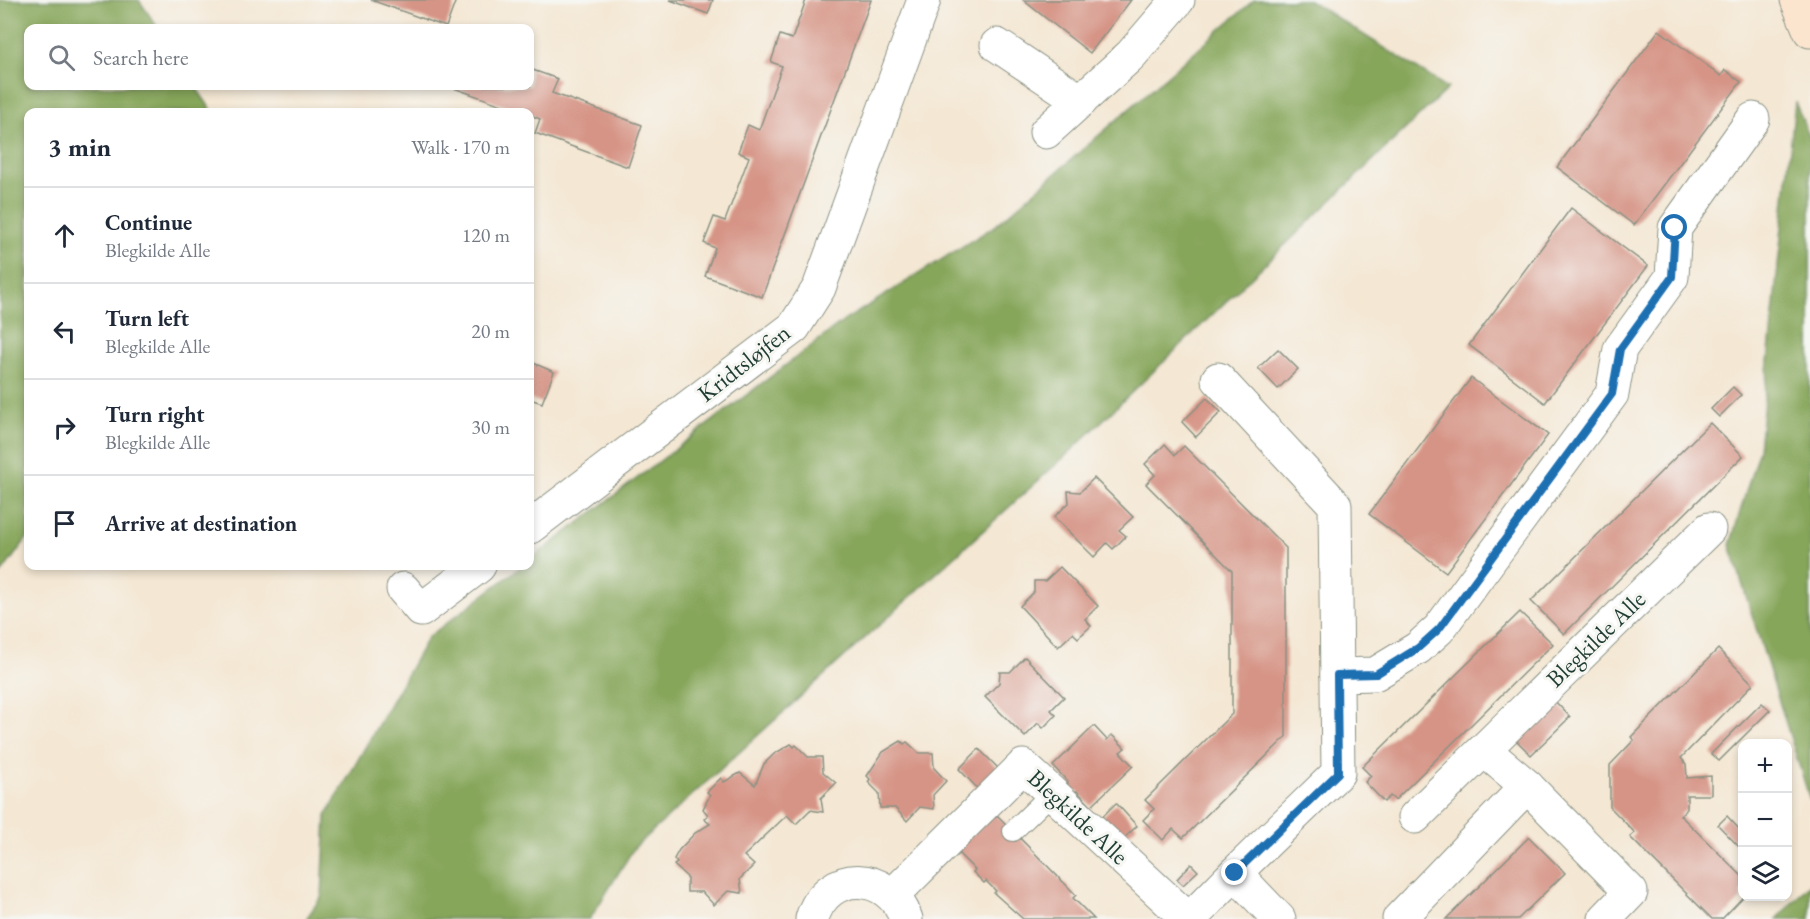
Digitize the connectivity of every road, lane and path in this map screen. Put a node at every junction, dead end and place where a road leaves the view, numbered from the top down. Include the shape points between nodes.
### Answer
1 (924, 0) edge
2 (1178, 0) edge
3 (1797, 0) edge
4 (1810, 31) edge
5 (998, 45) dead end
6 (1081, 100) junction
7 (1753, 119) dead end
8 (1046, 132) dead end
9 (1218, 379) dead end
10 (534, 524) edge
11 (1709, 528) dead end
12 (474, 570) edge
13 (404, 589) dead end
14 (1337, 675) junction
15 (1484, 750) junction
16 (1527, 786) junction
17 (1052, 793) junction
18 (1415, 817) dead end
19 (1013, 831) dead end
20 (1235, 873) junction
21 (900, 907) edge
22 (812, 919) edge
23 (1189, 919) edge
24 (1279, 919) edge
25 (1399, 919) edge
26 (1605, 919) edge

1 - 10 street, Kridtsløjfen via 819,288 794,327
2 - 6 street via 1131,55
3 - 4 street
5 - 6 street
6 - 8 street
7 - 14 street via 1675,228 1672,277 1620,349 1612,394 1565,462 1439,629 1418,648 1376,674
9 - 14 street, Blegkilde Alle via 1335,505
11 - 15 street, Blegkilde Alle
12 - 13 street via 421,610
14 - 20 street, Blegkilde Alle via 1338,773
15 - 16 street
15 - 18 street, Blegkilde Alle
16 - 25 street
16 - 26 street via 1631,892
17 - 19 lane
17 - 21 street, Blegkilde Alle via 1023,766
17 - 23 street, Blegkilde Alle
20 - 23 street, Blegkilde Alle
20 - 24 street
21 - 22 street, Blegkilde Alle via 880,885 846,883 819,902

